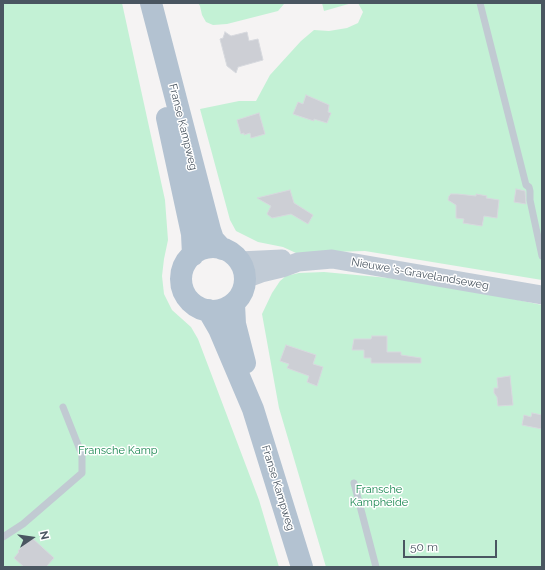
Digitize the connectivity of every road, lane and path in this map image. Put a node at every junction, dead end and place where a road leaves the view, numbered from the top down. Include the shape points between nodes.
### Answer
1 (143, 3) edge
2 (151, 3) edge
3 (480, 3) edge
4 (222, 249) junction
5 (193, 255) junction
6 (542, 256) edge
7 (242, 270) junction
8 (542, 295) edge
9 (234, 304) junction
10 (208, 310) junction
11 (63, 407) dead end
12 (253, 409) junction
13 (354, 483) dead end
14 (3, 537) edge
15 (302, 567) edge
16 (376, 567) edge

1 - 5 main road, Franse Kampweg via 192,234
2 - 4 main road, Franse Kampweg via 210,230 213,239
3 - 6 lane via 526,185 530,191
4 - 5 main road via 204,249
4 - 7 main road via 237,257
5 - 10 main road via 183,269 183,288 194,304
7 - 8 main road, Nieuwe 's-Gravelandseweg via 261,273 298,262 332,258
7 - 9 main road via 244,288
9 - 10 main road via 222,310
9 - 12 main road, Franse Kampweg via 235,324
10 - 12 main road, Franse Kampweg via 219,329
11 - 14 lane via 82,454 82,473 23,524
12 - 15 main road, Franse Kampweg
13 - 16 lane

